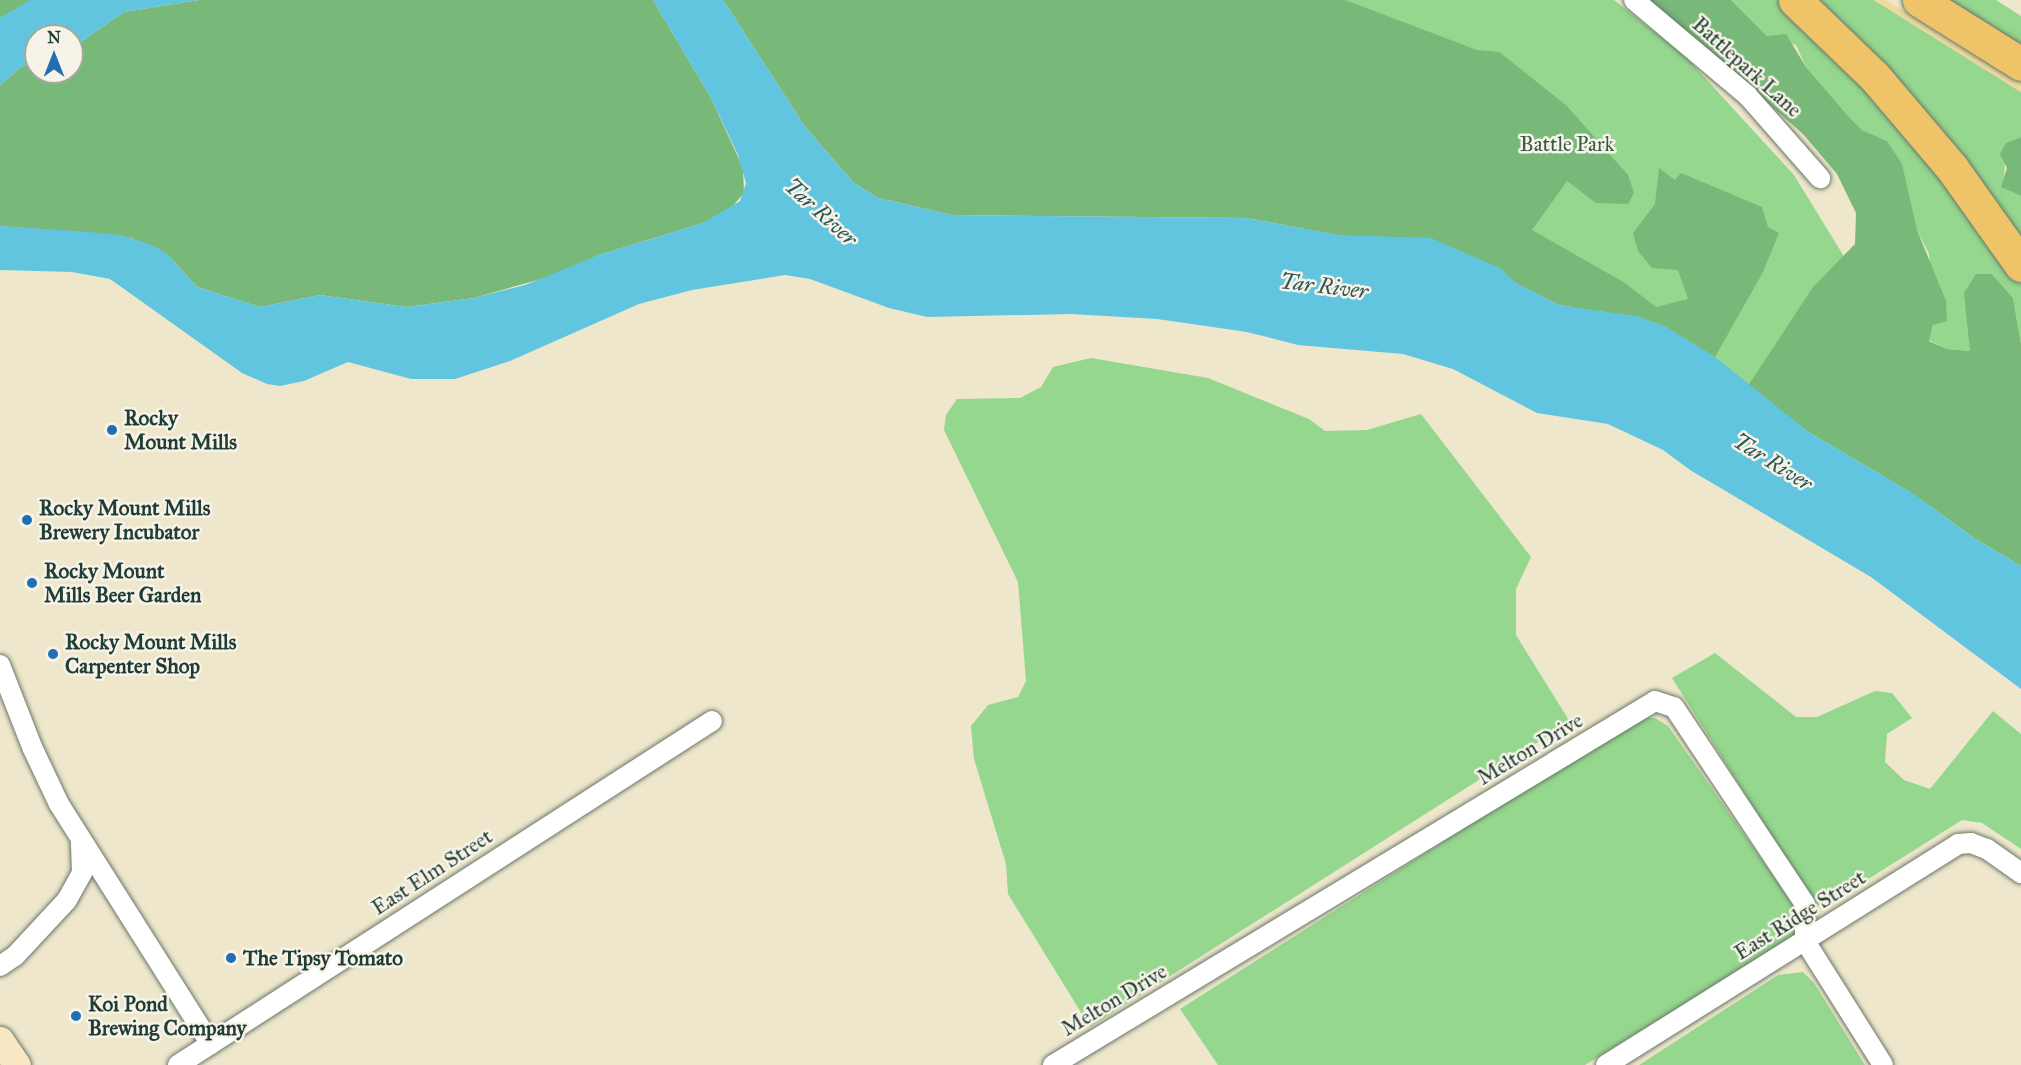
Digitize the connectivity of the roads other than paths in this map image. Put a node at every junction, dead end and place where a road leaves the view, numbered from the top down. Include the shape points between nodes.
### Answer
1 (1634, 0) edge
2 (1795, 0) edge
3 (1918, 0) edge
4 (2021, 64) edge
5 (1820, 178) dead end
6 (2021, 265) edge
7 (0, 665) edge
8 (712, 721) dead end
9 (81, 840) junction
10 (2021, 873) edge
11 (1804, 941) junction
12 (0, 966) edge
13 (0, 1040) edge
14 (211, 1044) junction
15 (17, 1065) edge
16 (178, 1065) edge
17 (1053, 1065) edge
18 (1606, 1065) edge
19 (1883, 1065) edge

1 - 5 street, Battlepark Lane via 1747,95
2 - 6 highway via 1874,76 1952,168
3 - 4 highway
7 - 9 street via 33,749
8 - 14 street, East Elm Street
9 - 12 street via 82,873 67,900 30,941
9 - 14 street
10 - 11 street, East Ridge Street via 1987,849 1971,843 1958,844
11 - 17 street, Melton Drive via 1805,904 1674,707 1655,701
11 - 18 street, East Ridge Street
11 - 19 street
13 - 15 main road
14 - 16 street, East Elm Street

